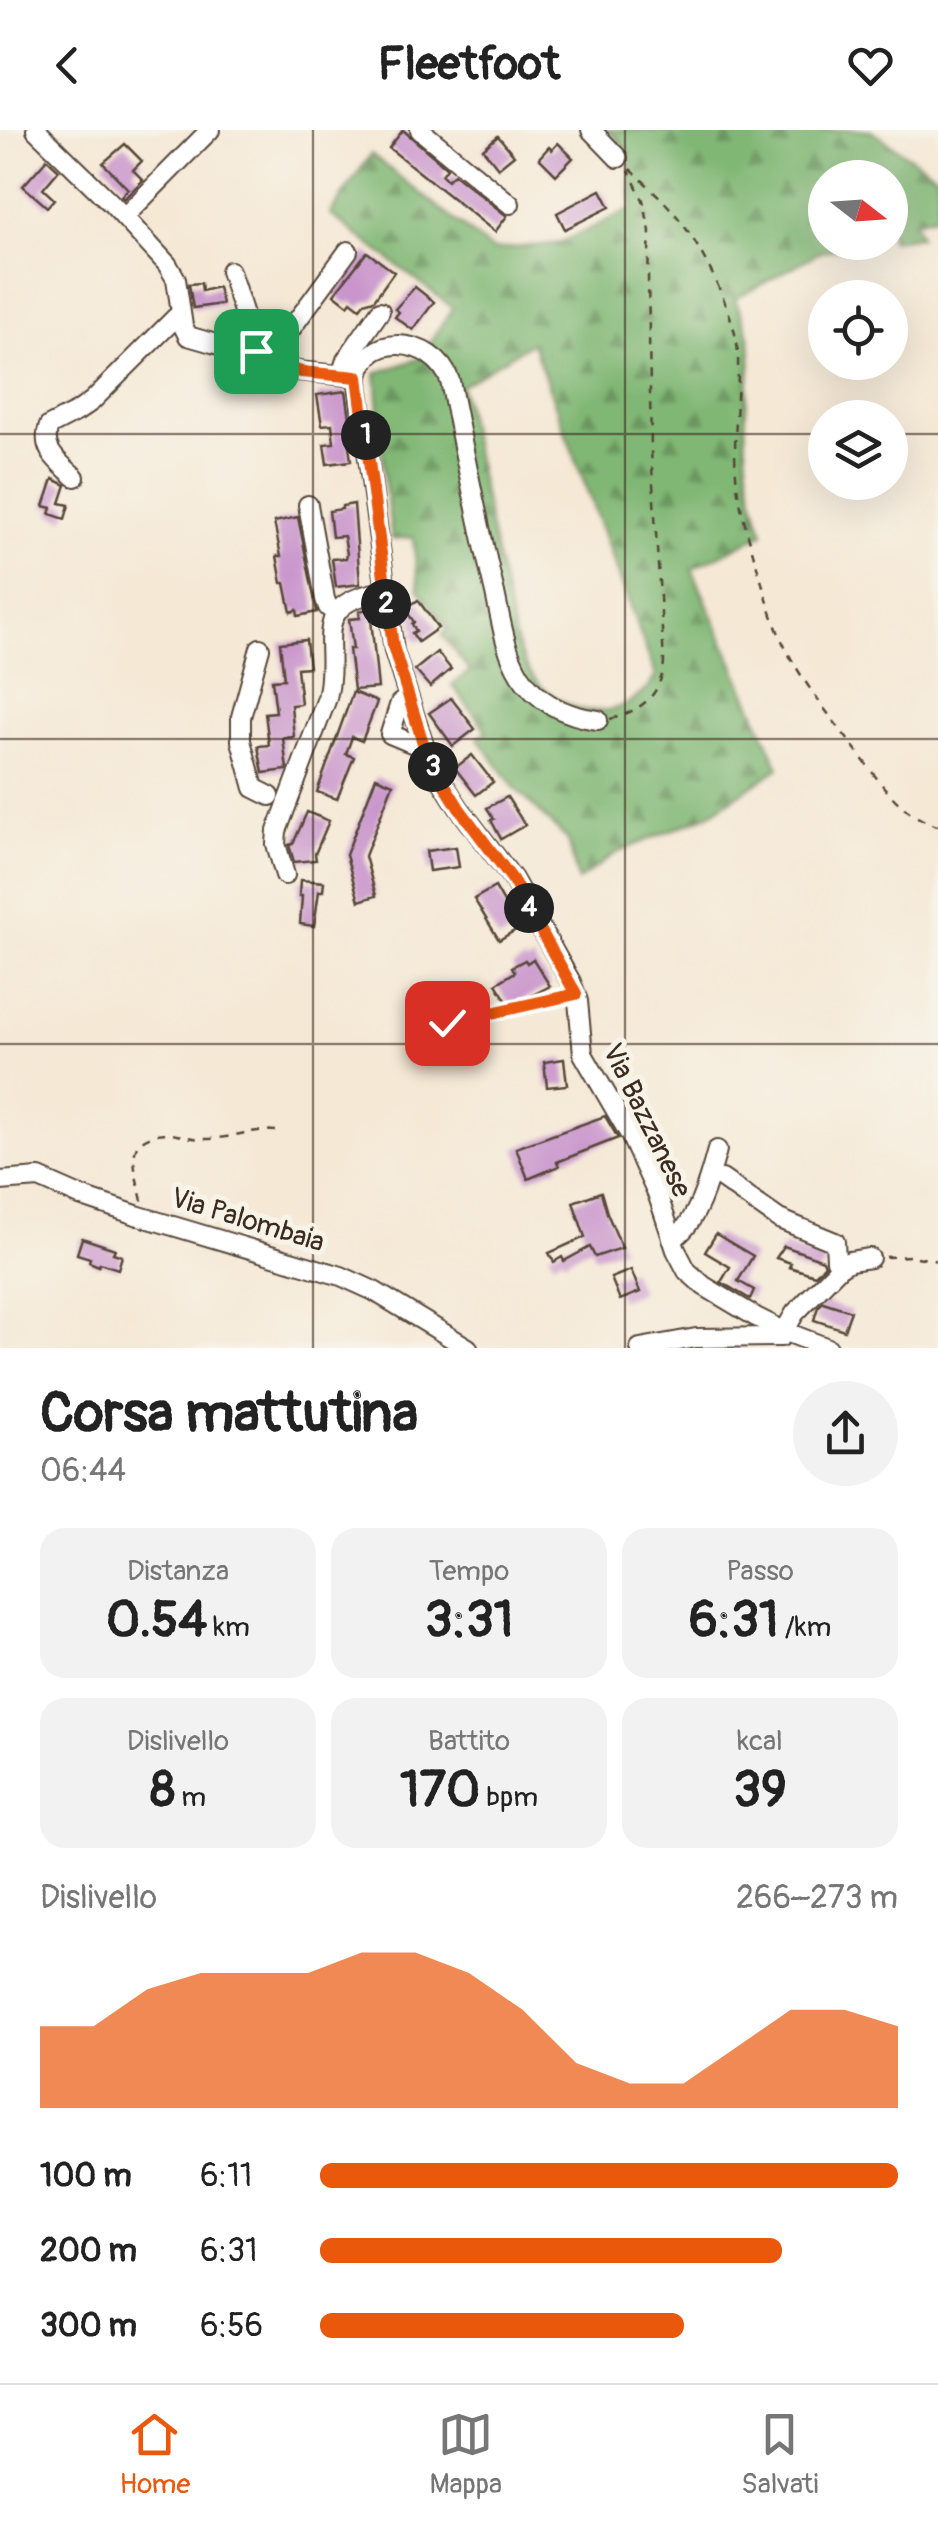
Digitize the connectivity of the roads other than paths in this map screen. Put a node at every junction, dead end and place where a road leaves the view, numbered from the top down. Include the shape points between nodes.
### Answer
1 (36, 130) edge
2 (210, 130) edge
3 (420, 130) edge
4 (591, 130) edge
5 (618, 158) road end
6 (510, 204) dead end
7 (124, 217) junction
8 (348, 251) dead end
9 (230, 272) dead end
10 (380, 310) dead end
11 (181, 316) junction
12 (262, 358) junction
13 (350, 376) junction
14 (75, 477) dead end
15 (308, 505) dead end
16 (384, 591) junction
17 (336, 614) junction
18 (260, 648) dead end
19 (408, 699) junction
20 (598, 720) road end
21 (422, 743) junction
22 (293, 789) junction
23 (270, 796) junction
24 (282, 817) junction
25 (285, 875) dead end
26 (718, 1150) dead end
27 (722, 1179) dead end
28 (0, 1182) edge
29 (672, 1239) junction
30 (870, 1258) road end
31 (840, 1267) junction
32 (786, 1332) junction
33 (468, 1348) edge
34 (640, 1348) edge
35 (828, 1348) edge

1 - 7 street
2 - 7 street
3 - 6 street
4 - 5 street
7 - 11 street via 174,274
8 - 12 street via 277,348
9 - 12 street
10 - 13 street via 346,360
11 - 12 street via 191,338
11 - 14 street via 87,405 49,426 48,448
12 - 13 street via 301,372
13 - 16 street, Via Bazzanese
13 - 20 street via 370,355 395,345 422,350 443,366 514,663 549,704
15 - 17 street via 325,599
16 - 17 street via 356,597
16 - 19 street, Via Bazzanese
17 - 22 street via 328,698
18 - 23 street via 242,709 241,738 254,788
19 - 21 street, Via Bazzanese
19 - 21 street via 400,703 390,734
21 - 29 street, Via Bazzanese via 459,808 512,879 576,994 583,1054 630,1135
22 - 23 street
22 - 24 street
23 - 24 street via 272,814
24 - 25 street via 276,844
26 - 29 street via 705,1191 683,1232
27 - 31 street via 779,1218 834,1241
28 - 33 street, Via Palombaia via 39,1178 341,1276
29 - 32 street, Via Bazzanese via 699,1282
30 - 31 street
31 - 32 street
32 - 34 street
32 - 35 street, Via Bazzanese

